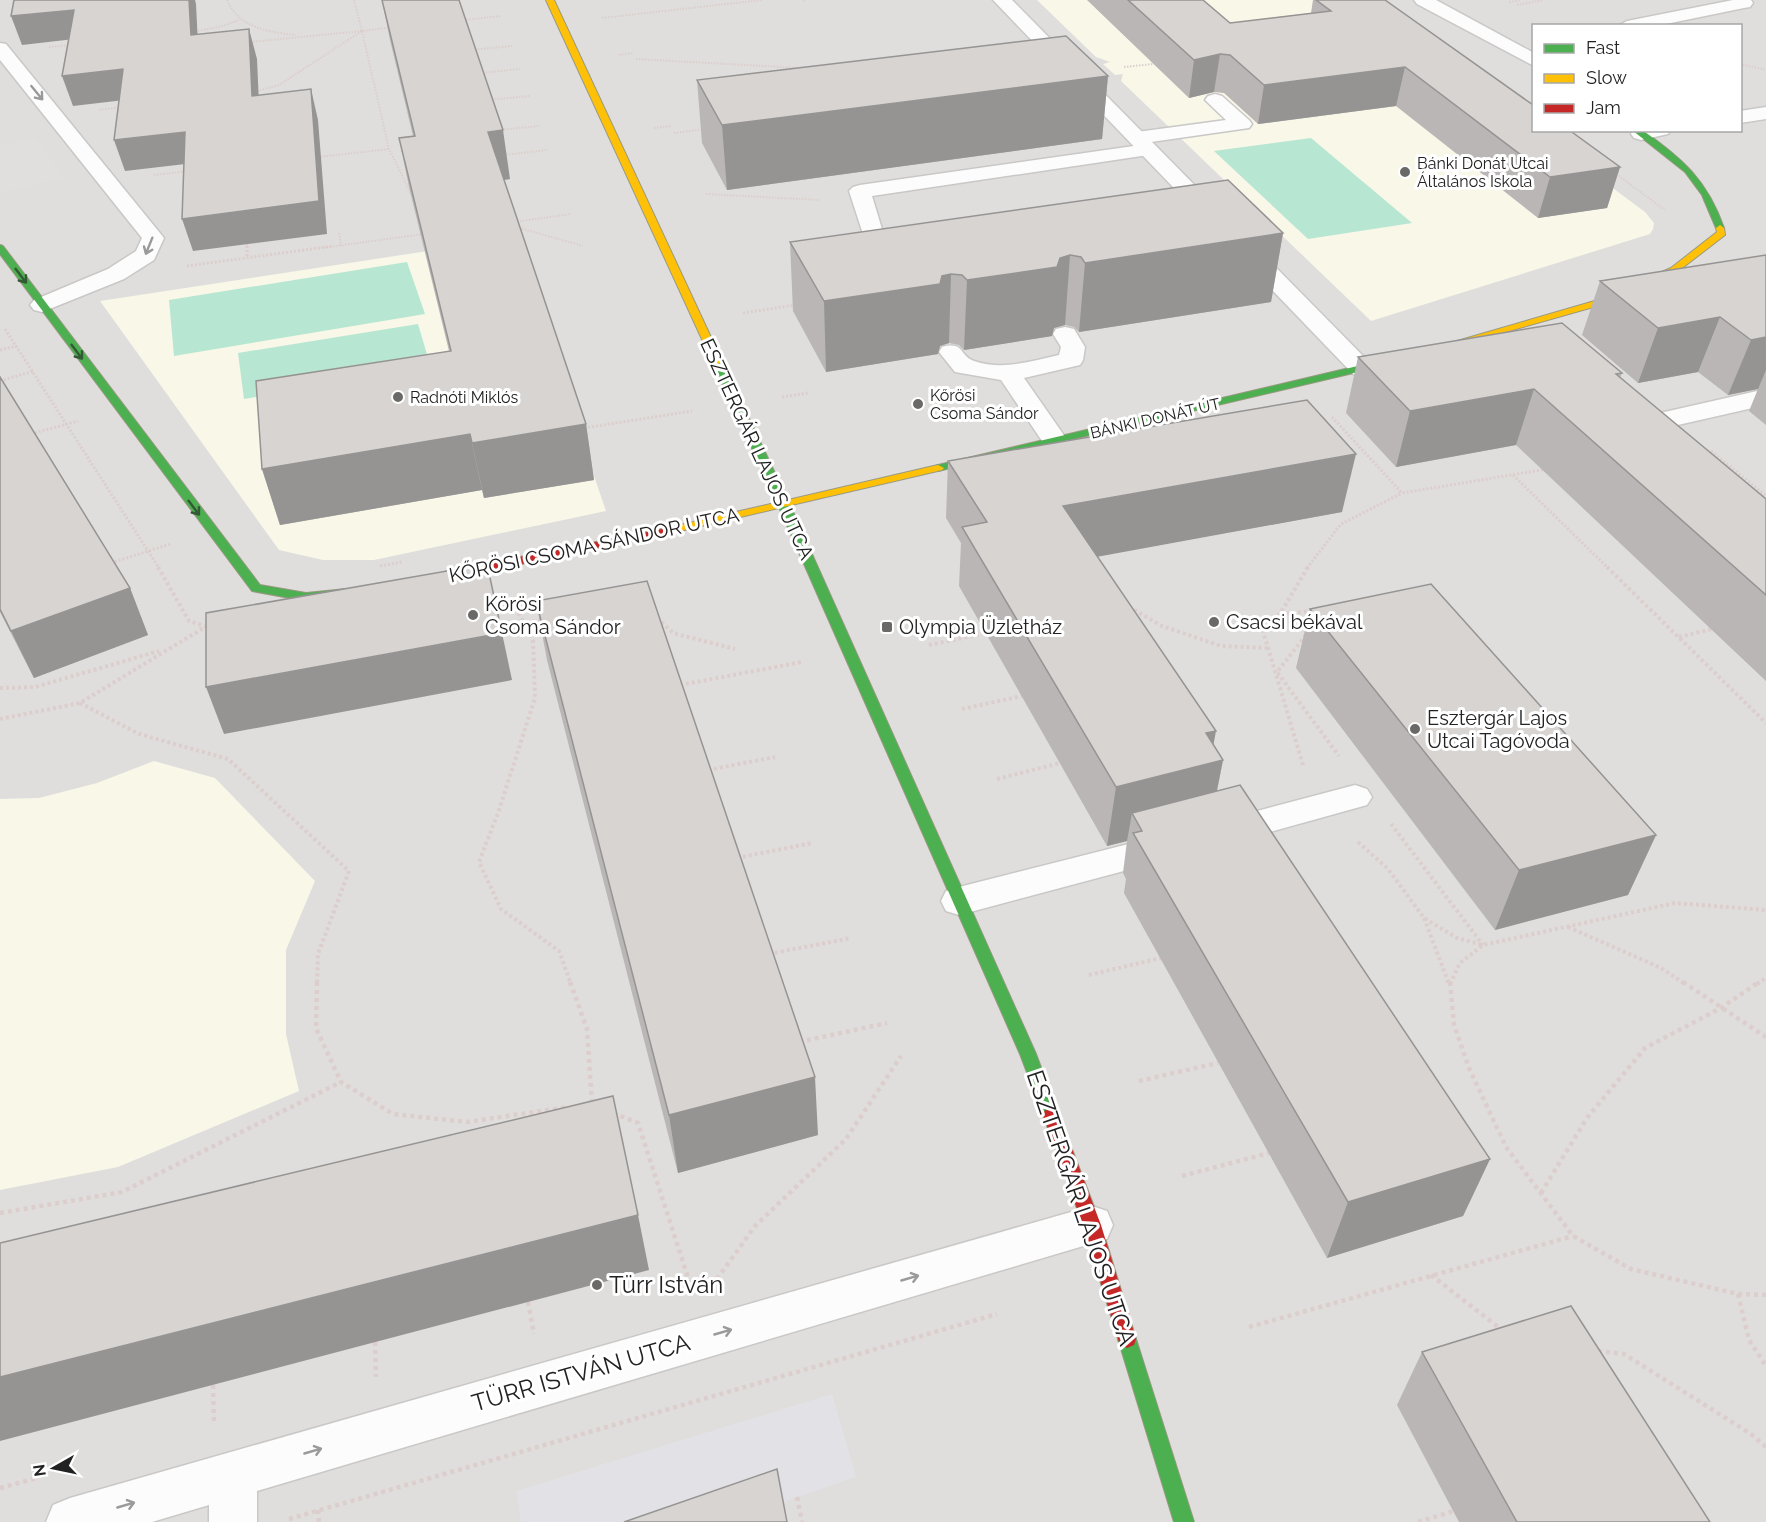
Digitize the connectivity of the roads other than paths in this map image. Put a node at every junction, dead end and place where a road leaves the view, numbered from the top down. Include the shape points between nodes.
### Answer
1 (550, 0) edge
2 (1002, 0) edge
3 (1424, 0) edge
4 (1744, 3) dead end
5 (1638, 24) edge
6 (1532, 44) edge
7 (1513, 48) junction
8 (2, 50) edge
9 (1532, 60) edge
10 (1072, 72) junction
11 (1049, 74) edge
12 (1215, 100) dead end
13 (1766, 113) edge
14 (1742, 117) edge
15 (1639, 132) edge
16 (1143, 144) junction
17 (1226, 229) junction
18 (1202, 232) edge
19 (0, 248) edge
20 (918, 271) edge
21 (42, 304) junction
22 (1065, 334) dead end
23 (951, 352) dead end
24 (1362, 369) junction
25 (1009, 374) junction
26 (1766, 397) edge
27 (1055, 441) junction
28 (1674, 446) edge
29 (784, 504) junction
30 (425, 580) edge
31 (358, 592) edge
32 (1355, 797) dead end
33 (959, 901) junction
34 (1092, 1225) junction
35 (233, 1474) junction
36 (70, 1522) edge
37 (233, 1522) edge
38 (1184, 1522) edge

1 - 29 street, ESZTERGÁR LAJOS UTCA
2 - 10 street
3 - 7 street
4 - 5 street
6 - 7 street
7 - 9 street
8 -> 21 street via 153,238 146,255 116,274
10 - 11 street
10 - 16 street
12 - 16 street via 1242,124
13 - 14 street
15 - 24 street, BÁNKI DONÁT ÚT via 1685,164 1713,203 1722,233 1674,270 1533,332
16 - 17 street
16 - 20 street via 1041,156 862,188 872,232
17 - 18 street
17 - 24 street
19 -> 21 street
21 -> 31 street via 256,588 306,597
22 - 25 street via 1073,347 1071,360
23 - 25 street via 964,367
24 - 27 street, BÁNKI DONÁT ÚT
25 - 27 street
26 - 28 street via 1638,417
27 - 29 street, BÁNKI DONÁT ÚT
29 - 30 street, KŐRÖSI CSOMA SÁNDOR UTCA
29 - 33 street, ESZTERGÁR LAJOS UTCA
32 - 33 street
33 - 34 street, ESZTERGÁR LAJOS UTCA via 1028,1054
35 -> 34 street, TÜRR ISTVÁN UTCA
34 - 38 street, ESZTERGÁR LAJOS UTCA
36 -> 35 street, TÜRR ISTVÁN UTCA
35 - 37 street

